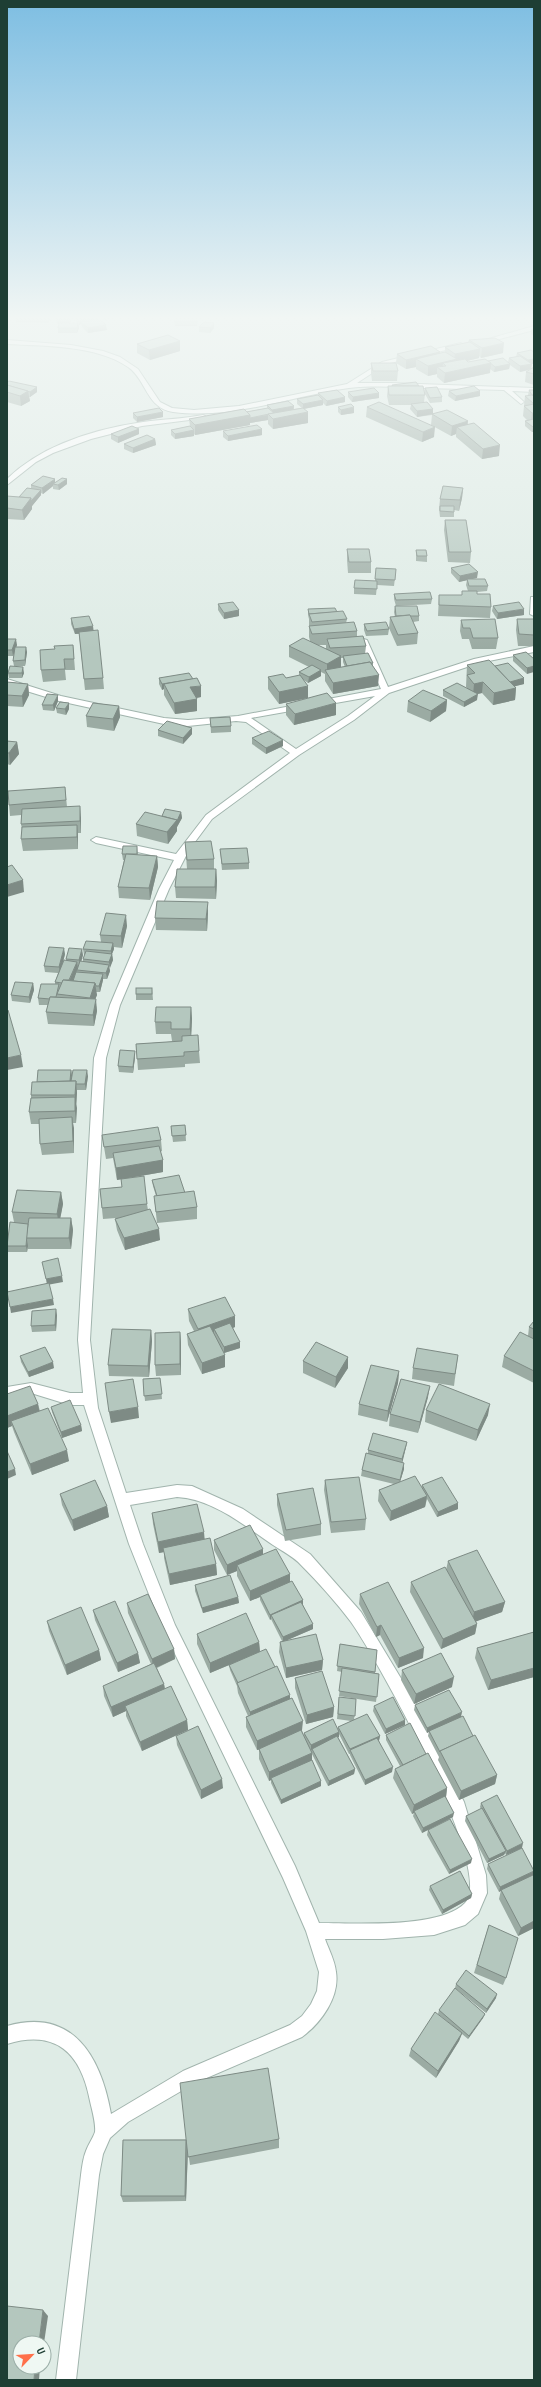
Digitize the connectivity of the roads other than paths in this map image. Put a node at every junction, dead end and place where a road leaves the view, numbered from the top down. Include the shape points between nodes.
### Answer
1 (134, 426) edge
2 (7, 483) edge
3 (534, 598) edge
4 (534, 614) edge
5 (363, 640) edge
6 (534, 649) edge
7 (7, 682) edge
8 (386, 691) junction
9 (236, 718) junction
10 (296, 753) junction
11 (96, 840) dead end
12 (179, 858) junction
13 (7, 1394) edge
14 (90, 1399) junction
15 (121, 1500) junction
16 (314, 1931) junction
17 (7, 2036) edge
18 (104, 2132) junction
19 (66, 2380) edge

1 - 2 street via 83,440 35,460 14,474
3 - 4 street
5 - 8 street
6 - 8 street via 477,661
7 - 9 street via 58,698 164,721 188,723
8 - 9 street
8 - 10 street via 351,718
9 - 10 street via 254,722
10 - 12 street via 209,817
11 - 12 street
12 - 14 street via 151,917 115,1005 100,1058 84,1340
13 - 14 street via 31,1388 70,1399
14 - 15 street
15 - 16 street via 172,1634 275,1844
15 - 16 street via 177,1491 192,1492 238,1513 304,1559 356,1617 409,1705 458,1808 478,1876 479,1893 472,1908 460,1919 434,1927
16 - 18 street via 328,1972 326,1992 308,2022 296,2031 189,2077 122,2116
17 - 18 street via 20,2030 43,2029 61,2035 88,2066 96,2086
18 - 19 street via 94,2153 90,2175

